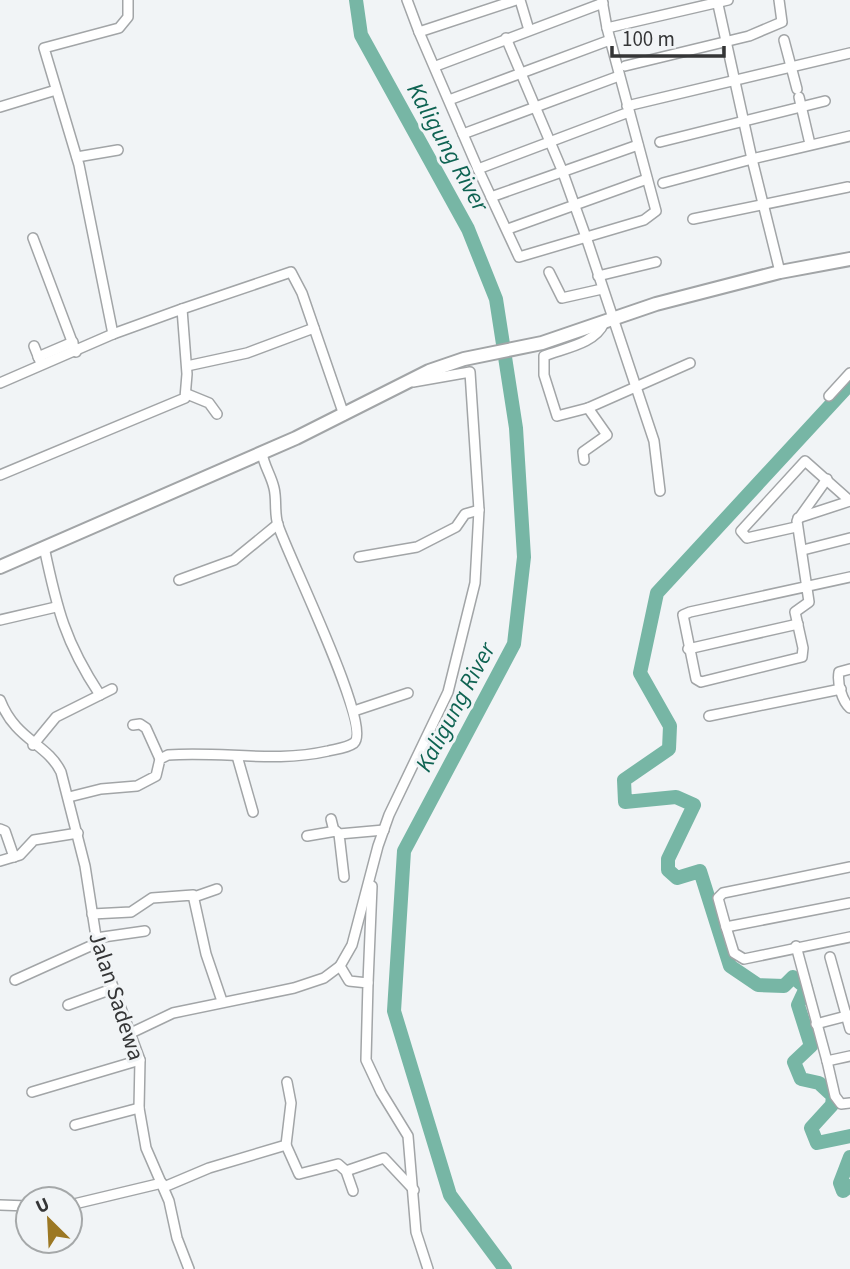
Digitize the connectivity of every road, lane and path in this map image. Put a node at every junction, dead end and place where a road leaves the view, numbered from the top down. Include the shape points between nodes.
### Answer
1 (128, 0) edge
2 (407, 0) edge
3 (518, 0) edge
4 (779, 0) edge
5 (602, 1) edge
6 (721, 1) edge
7 (502, 2) edge
8 (607, 28) junction
9 (529, 30) junction
10 (419, 32) junction
11 (506, 38) junction
12 (610, 40) junction
13 (784, 40) dead end
14 (727, 41) junction
15 (850, 53) edge
16 (436, 66) junction
17 (625, 66) dead end
18 (793, 66) junction
19 (521, 74) junction
20 (619, 76) junction
21 (734, 80) junction
22 (56, 90) junction
23 (799, 97) junction
24 (449, 100) junction
25 (825, 101) dead end
26 (0, 107) edge
27 (535, 107) junction
28 (628, 109) junction
29 (742, 121) junction
30 (463, 134) junction
31 (850, 136) edge
32 (550, 140) junction
33 (660, 142) dead end
34 (810, 144) junction
35 (638, 145) junction
36 (118, 150) dead end
37 (77, 157) junction
38 (752, 159) junction
39 (478, 169) junction
40 (562, 170) junction
41 (647, 179) junction
42 (663, 183) dead end
43 (848, 187) dead end
44 (491, 197) junction
45 (574, 204) junction
46 (763, 206) junction
47 (693, 219) dead end
48 (508, 229) junction
49 (586, 237) junction
50 (33, 238) dead end
51 (850, 259) edge
52 (656, 262) dead end
53 (549, 272) dead end
54 (780, 272) junction
55 (598, 276) junction
56 (602, 289) junction
57 (182, 309) junction
58 (608, 321) junction
59 (314, 328) junction
60 (113, 334) junction
61 (34, 346) dead end
62 (74, 347) junction
63 (40, 362) junction
64 (690, 363) dead end
65 (187, 366) junction
66 (850, 373) edge
67 (0, 383) edge
68 (407, 383) junction
69 (636, 388) junction
70 (187, 394) junction
71 (829, 396) dead end
72 (588, 408) junction
73 (217, 414) dead end
74 (344, 415) junction
75 (262, 453) junction
76 (584, 460) dead end
77 (0, 475) edge
78 (827, 479) junction
79 (660, 491) dead end
80 (850, 501) edge
81 (479, 510) junction
82 (797, 522) junction
83 (278, 524) junction
84 (850, 538) edge
85 (44, 547) junction
86 (803, 550) junction
87 (359, 557) dead end
88 (0, 567) edge
89 (850, 577) edge
90 (179, 580) dead end
91 (808, 586) junction
92 (56, 607) junction
93 (0, 620) edge
94 (798, 624) junction
95 (688, 649) junction
96 (850, 669) edge
97 (112, 689) dead end
98 (841, 689) junction
99 (408, 693) dead end
100 (100, 695) junction
101 (1, 705) edge
102 (850, 708) edge
103 (354, 711) junction
104 (709, 716) dead end
105 (133, 725) dead end
106 (37, 740) junction
107 (237, 755) junction
108 (160, 759) junction
109 (74, 796) junction
110 (253, 812) dead end
111 (331, 819) dead end
112 (0, 829) edge
113 (384, 830) junction
114 (337, 832) junction
115 (78, 833) junction
116 (307, 836) dead end
117 (14, 857) junction
118 (0, 861) edge
119 (850, 867) edge
120 (371, 873) junction
121 (344, 877) dead end
122 (217, 889) dead end
123 (194, 897) junction
124 (850, 903) edge
125 (97, 914) junction
126 (726, 927) junction
127 (145, 932) dead end
128 (850, 937) edge
129 (99, 939) junction
130 (796, 946) junction
131 (830, 957) dead end
132 (340, 966) junction
133 (15, 980) dead end
134 (368, 983) junction
135 (112, 989) junction
136 (222, 1001) junction
137 (68, 1005) dead end
138 (848, 1015) edge
139 (816, 1024) junction
140 (850, 1029) edge
141 (133, 1032) junction
142 (850, 1056) edge
143 (140, 1060) junction
144 (827, 1061) junction
145 (287, 1082) dead end
146 (32, 1092) dead end
147 (850, 1103) edge
148 (139, 1108) junction
149 (75, 1125) dead end
150 (286, 1145) junction
151 (346, 1171) junction
152 (167, 1185) junction
153 (414, 1190) junction
154 (354, 1191) dead end
155 (84, 1202) edge
156 (189, 1269) edge
157 (428, 1269) edge

1 - 22 street via 128,17 119,28 44,47
2 - 10 street
3 - 7 street
3 - 9 street
4 - 14 street via 784,17 781,23
5 - 8 street
5 - 9 street
6 - 8 street
6 - 14 street
7 - 10 street
8 - 12 street
9 - 11 street
10 - 16 street
11 - 16 street
11 - 19 street
12 - 19 street
12 - 20 street
13 - 18 street
14 - 17 street
14 - 21 street
15 - 18 street
16 - 24 street
18 - 21 street
18 - 23 street
19 - 24 street
19 - 27 street
20 - 27 street
20 - 28 street
21 - 28 street
21 - 29 street
22 - 26 street
22 - 37 street
23 - 25 street
23 - 29 street
23 - 34 street
24 - 30 street
27 - 30 street
27 - 32 street
28 - 32 street
28 - 35 street
29 - 33 street
29 - 38 street
30 - 39 street
31 - 34 street
32 - 39 street
32 - 40 street
34 - 38 street
35 - 40 street
35 - 41 street
36 - 37 street
37 - 60 street
38 - 42 street
38 - 46 street
39 - 44 street
40 - 44 street
40 - 45 street
41 - 45 street
41 - 49 street via 654,214
43 - 46 street
44 - 48 street
45 - 48 street
45 - 49 street
46 - 47 street
46 - 54 street
48 - 49 street via 523,257
49 - 55 street
50 - 62 street
51 - 54 main road
52 - 55 street
53 - 56 street via 562,298
54 - 58 main road
55 - 56 street
56 - 58 street
57 - 59 street via 288,272
57 - 60 street
57 - 65 street
58 - 68 main road via 536,344 473,357
58 - 69 street
58 - 72 street via 590,339 544,356 544,375 557,416
59 - 65 street via 247,353
59 - 74 street
60 - 62 street
61 - 63 street
62 - 63 street
63 - 67 street
64 - 69 street
65 - 70 street
66 - 71 street
68 - 74 main road
68 - 81 street via 470,372
69 - 72 street
69 - 79 street via 654,441
70 - 73 street via 209,403
70 - 77 street via 183,400
72 - 76 street via 607,435 583,452
74 - 75 main road
75 - 83 street via 275,490
75 - 85 main road
78 - 80 street
78 - 82 street
78 - 82 street via 809,462 801,463 741,531 747,538
80 - 82 street
81 - 87 street via 417,547
81 - 113 street via 475,583 452,680
82 - 86 street
83 - 90 street via 234,560
83 - 103 street
84 - 86 street
85 - 88 main road
85 - 92 street
86 - 91 street
89 - 91 street
91 - 94 street via 807,607 795,610
91 - 95 street via 686,614 682,618
92 - 93 street
92 - 100 street via 76,659
94 - 95 street
94 - 95 street via 802,657 701,682 696,679
96 - 98 street via 838,675
97 - 100 street
98 - 102 street
98 - 104 street
99 - 103 street
100 - 106 street via 57,717
101 - 106 street, Jalan Sadewa via 11,724
103 - 107 street via 358,737 345,747 289,758
105 - 108 street via 146,728
106 - 109 street, Jalan Sadewa via 58,765
107 - 108 street via 178,754
107 - 110 street
108 - 109 street via 156,776 147,783
109 - 115 street, Jalan Sadewa
111 - 114 street
112 - 117 street via 5,831
113 - 114 street
113 - 120 street
114 - 116 street
114 - 121 street
115 - 117 street via 34,840
115 - 125 street, Jalan Sadewa
117 - 118 street
119 - 126 street via 721,894 718,898
120 - 132 street via 352,945
120 - 134 street
122 - 123 street
123 - 125 street via 154,897 132,912
123 - 136 street via 203,944
124 - 126 street
125 - 129 street, Jalan Sadewa
126 - 130 street via 739,958
127 - 129 street
128 - 130 street
129 - 133 street
129 - 135 street, Jalan Sadewa
130 - 139 street
131 - 138 street
132 - 134 street via 349,981
132 - 136 street via 324,978 294,988
134 - 153 street via 366,1060 408,1136
135 - 137 street
135 - 141 street, Jalan Sadewa
136 - 141 street via 173,1013
138 - 139 street
138 - 140 street
139 - 144 street
141 - 143 street, Jalan Sadewa
142 - 144 street
143 - 146 street
143 - 148 street, Jalan Sadewa
144 - 147 street via 835,1097 841,1104
145 - 150 street via 291,1103
148 - 149 street
148 - 152 street, Jalan Sadewa via 149,1156
150 - 151 street via 299,1174 335,1164
150 - 152 street
151 - 153 street via 384,1158
151 - 154 street
152 - 155 street
152 - 156 street, Jalan Sadewa
153 - 157 street via 416,1232

